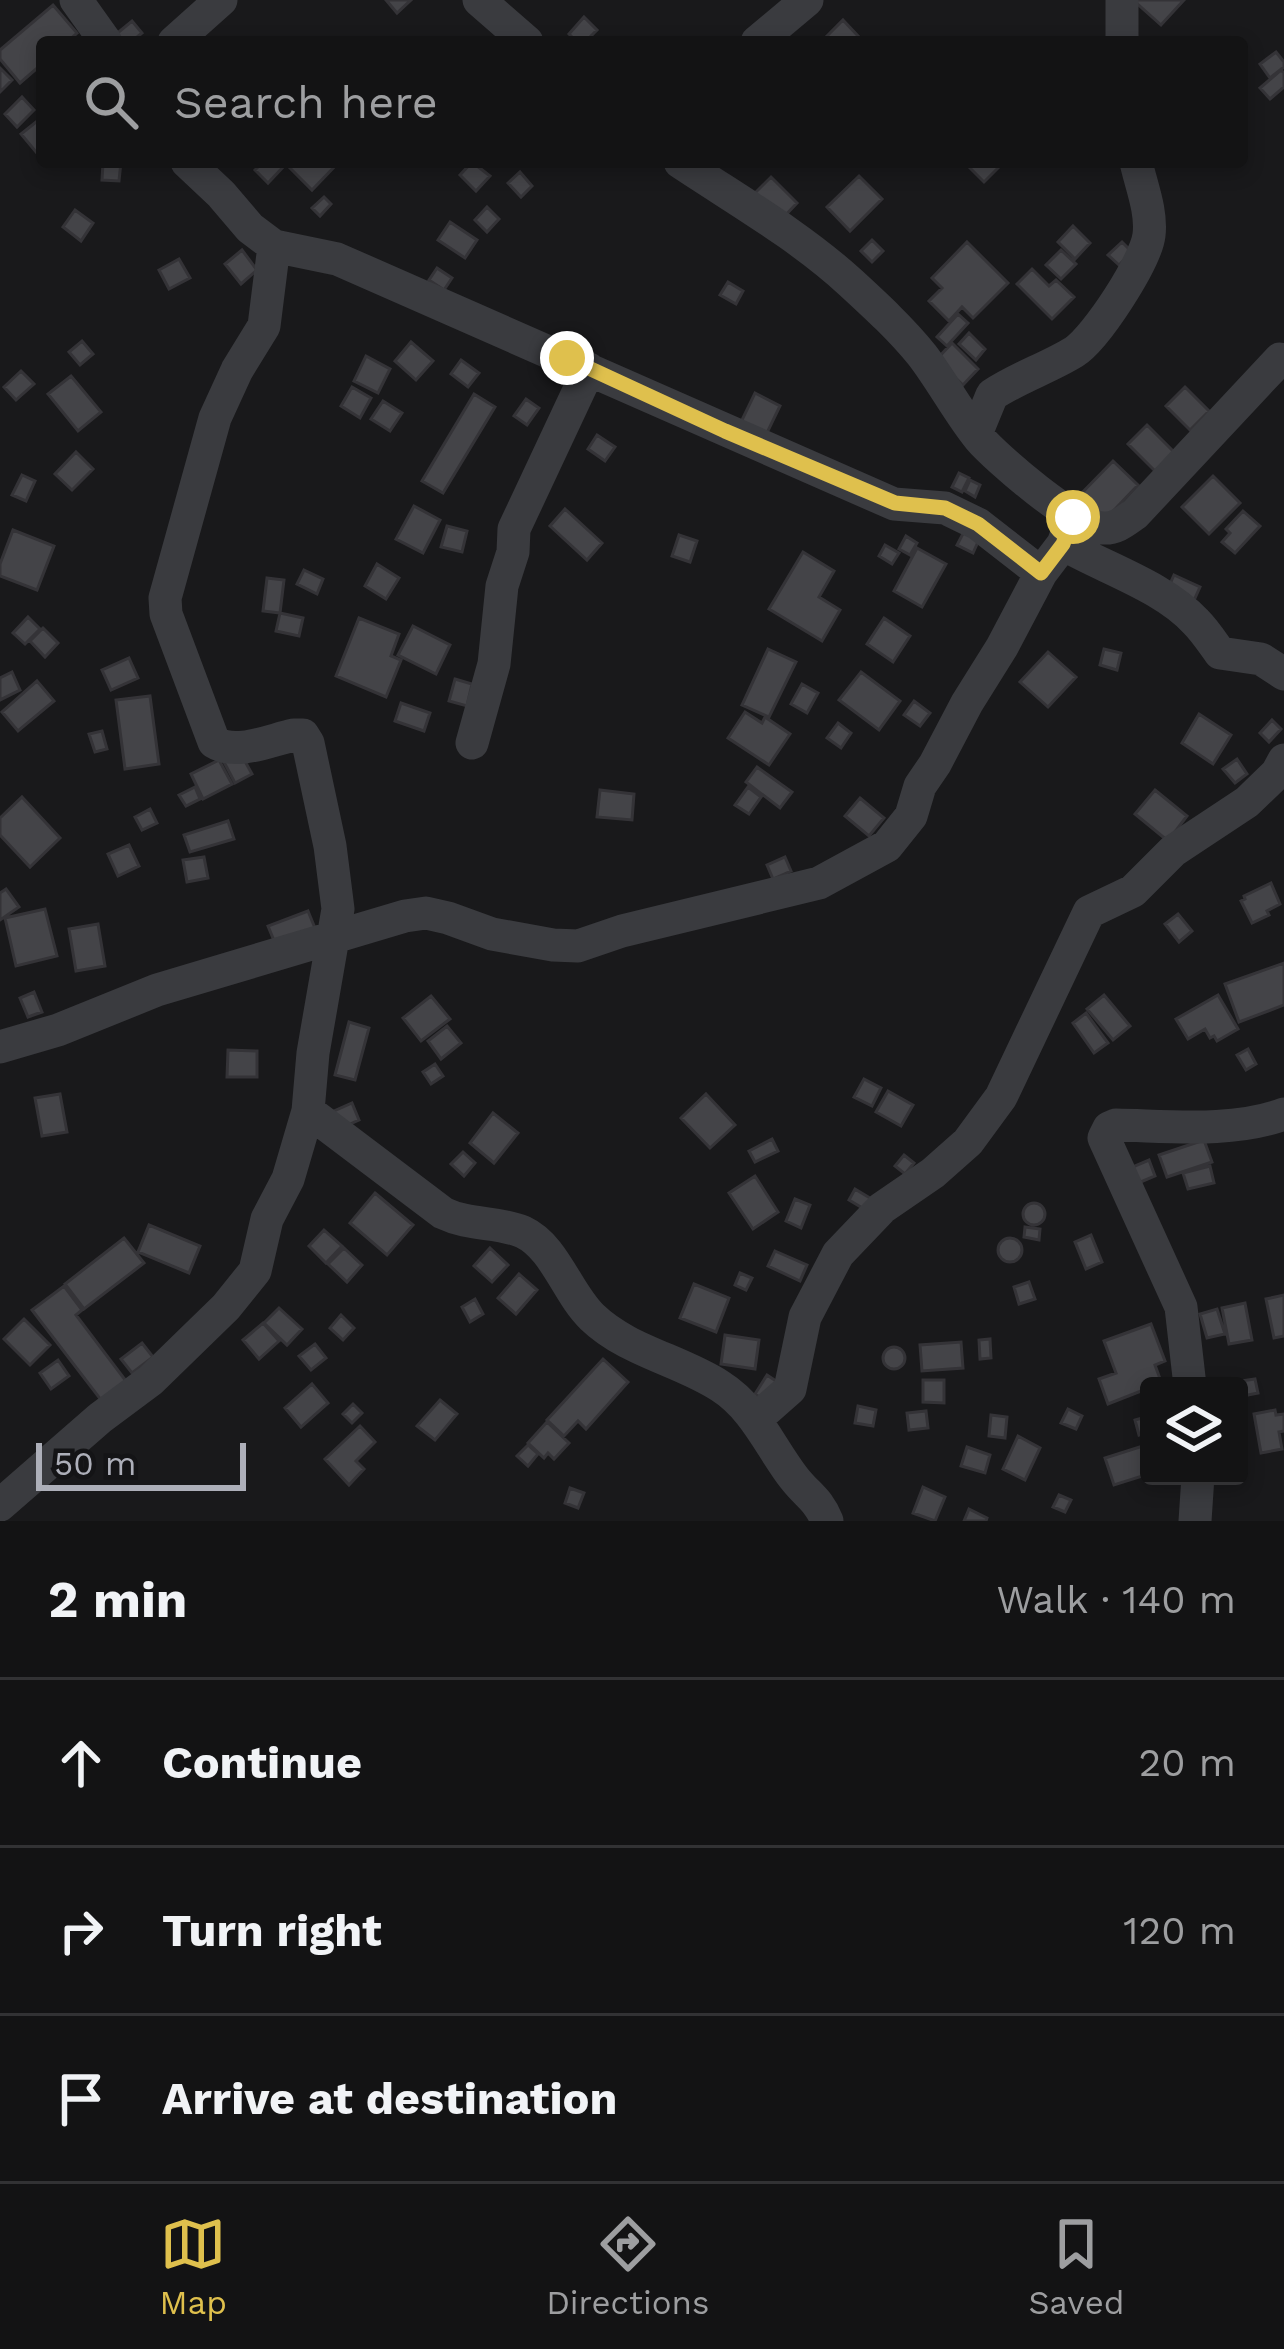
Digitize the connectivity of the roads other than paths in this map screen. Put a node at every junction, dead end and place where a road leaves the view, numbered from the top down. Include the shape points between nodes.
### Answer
1 (76, 0) edge
2 (221, 0) edge
3 (479, 0) edge
4 (807, 0) edge
5 (1122, 0) edge
6 (102, 36) edge
7 (181, 36) edge
8 (520, 36) edge
9 (764, 36) edge
10 (1122, 36) edge
11 (193, 168) edge
12 (689, 168) edge
13 (1138, 168) edge
14 (274, 246) junction
15 (1284, 360) edge
16 (589, 369) junction
17 (976, 434) junction
18 (1068, 530) junction
19 (1041, 573) junction
20 (1284, 674) edge
21 (472, 743) dead end
22 (1284, 760) edge
23 (334, 939) junction
24 (0, 1047) edge
25 (308, 1111) junction
26 (1284, 1114) edge
27 (1189, 1377) edge
28 (756, 1419) junction
29 (1197, 1485) edge
30 (0, 1505) edge
31 (827, 1521) edge
32 (1195, 1521) edge

1 - 6 street
2 - 7 street
3 - 8 street
4 - 9 street
5 - 10 street
11 - 14 street
12 - 17 street via 846,278 919,352
13 - 17 street via 1150,232 1136,268 1078,350 992,395
14 - 16 street via 337,259
14 - 23 street via 264,326 214,418 166,614 214,742 237,748 303,735 308,743 334,874
15 - 18 street via 1135,514 1107,529
16 - 19 street via 895,503 945,508
16 - 21 street via 514,529 494,664
17 - 18 street
18 - 19 street
18 - 20 street via 1100,565 1136,578 1194,619 1220,652 1262,659
19 - 23 street via 920,786 911,816 887,846 819,884 578,946 507,938 426,913
22 - 28 street via 1247,802 1173,851 1133,891 1090,912 1001,1097 968,1142 882,1208 838,1254 805,1317 790,1389
23 - 24 street
23 - 25 street
25 - 28 street via 443,1213 524,1233 595,1320 719,1384
25 - 30 street via 255,1271 152,1380
26 - 27 street via 1205,1126 1116,1125 1104,1138 1181,1307
28 - 31 street
29 - 32 street

